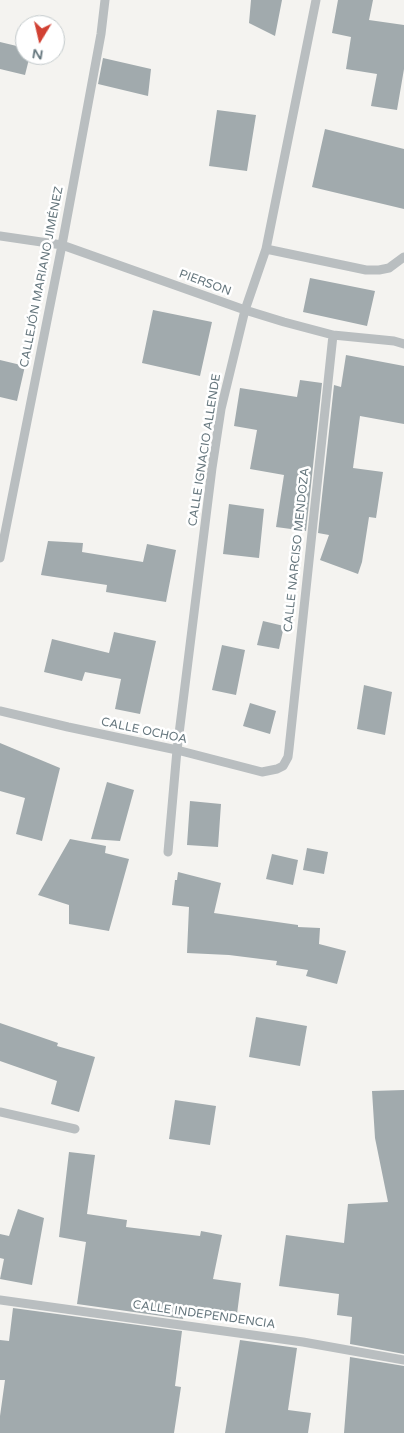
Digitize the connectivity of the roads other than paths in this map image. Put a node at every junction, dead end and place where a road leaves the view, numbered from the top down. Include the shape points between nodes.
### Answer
1 (105, 0) edge
2 (316, 0) edge
3 (0, 236) edge
4 (62, 244) junction
5 (266, 249) junction
6 (404, 257) edge
7 (245, 310) junction
8 (333, 335) junction
9 (404, 344) edge
10 (0, 558) edge
11 (0, 711) edge
12 (177, 750) junction
13 (282, 766) joint
14 (168, 852) dead end
15 (0, 1112) edge
16 (75, 1129) dead end
17 (0, 1300) edge
18 (404, 1360) edge

1 - 4 street, CALLEJÓN MARIANO JIMÉNEZ
2 - 5 street, CALLE IGNACIO ALLENDE
3 - 4 street, PIERSON
4 - 7 street, PIERSON
4 - 10 street, CALLEJÓN MARIANO JIMÉNEZ
5 - 6 street via 366,270 389,268
5 - 7 street, CALLE IGNACIO ALLENDE
7 - 8 street, PIERSON
7 - 12 street, CALLE IGNACIO ALLENDE via 221,409
8 - 9 street, PIERSON
8 - 13 street, CALLE NARCISO MENDOZA via 289,749
11 - 12 street, CALLE OCHOA
12 - 13 street, CALLE OCHOA via 262,772
12 - 14 street, CALLE IGNACIO ALLENDE
15 - 16 street
17 - 18 street, CALLE INDEPENDENCIA via 303,1342

